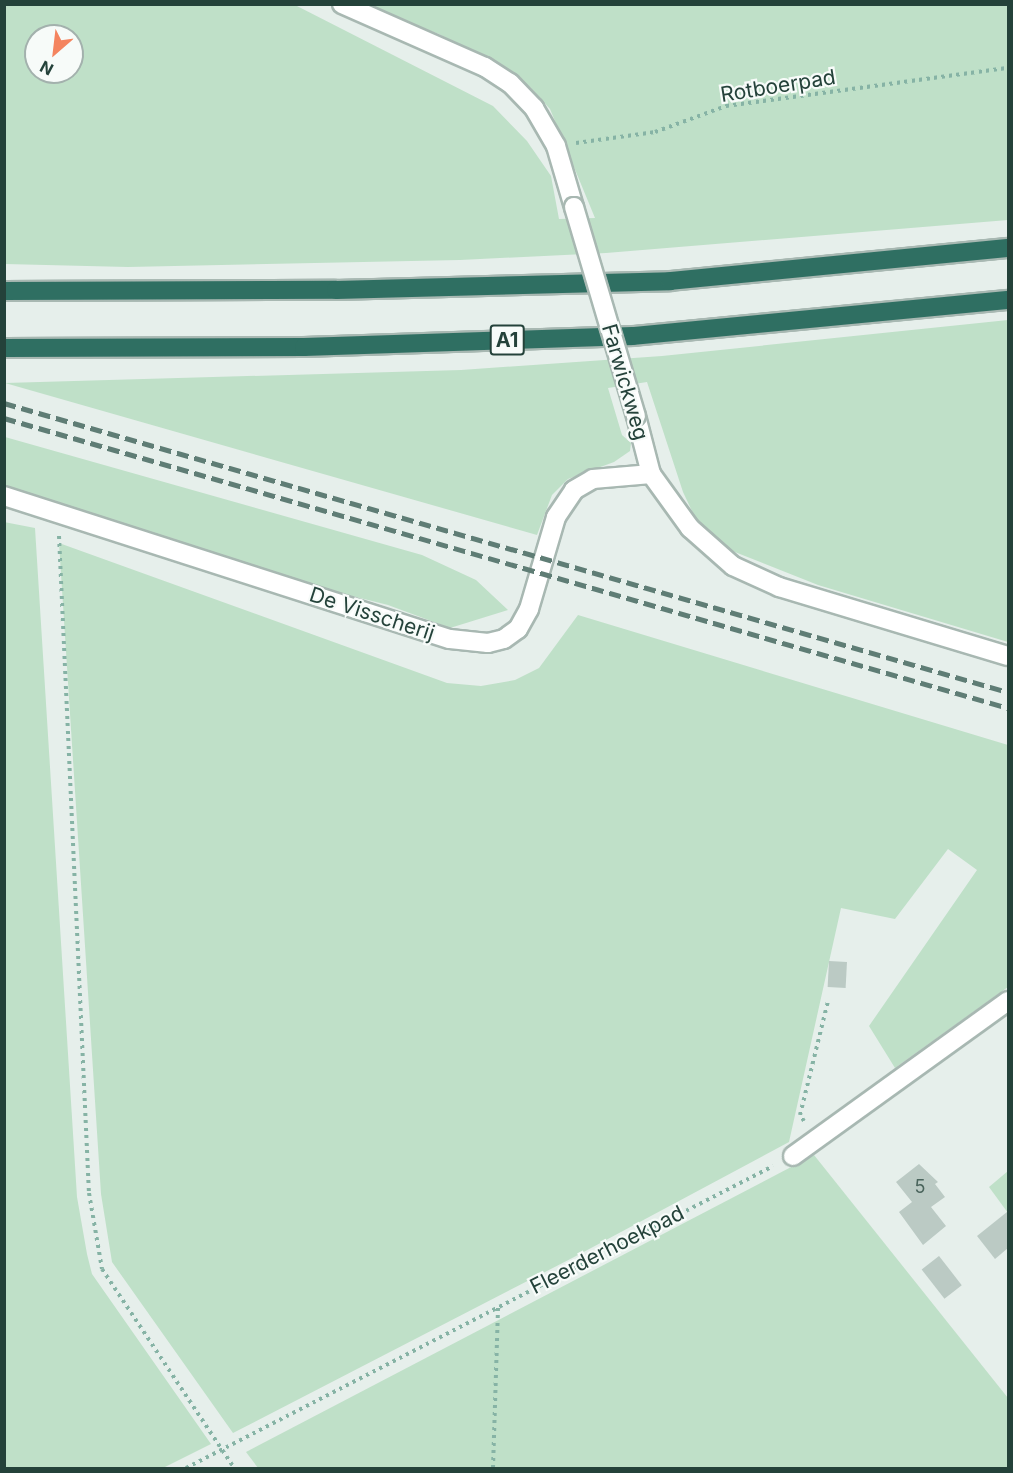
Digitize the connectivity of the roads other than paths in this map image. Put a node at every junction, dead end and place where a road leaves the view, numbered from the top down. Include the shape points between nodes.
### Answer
1 (342, 4) edge
2 (1008, 248) edge
3 (4, 291) edge
4 (1008, 300) edge
5 (4, 348) edge
6 (651, 474) junction
7 (4, 496) edge
8 (1008, 656) edge
9 (1008, 1001) edge
10 (793, 1156) road end

1 - 6 street, Farwickweg, bridge via 485,66 510,83 534,108 556,146
2 - 3 highway via 670,281 336,290
4 - 5 highway, A1 via 633,336 304,347
6 - 7 street, De Visscherij via 593,479 574,490 556,517 529,609 518,629 504,639 488,643 450,639
6 - 8 street, Farwickweg via 690,528 713,551 754,577
9 - 10 street

